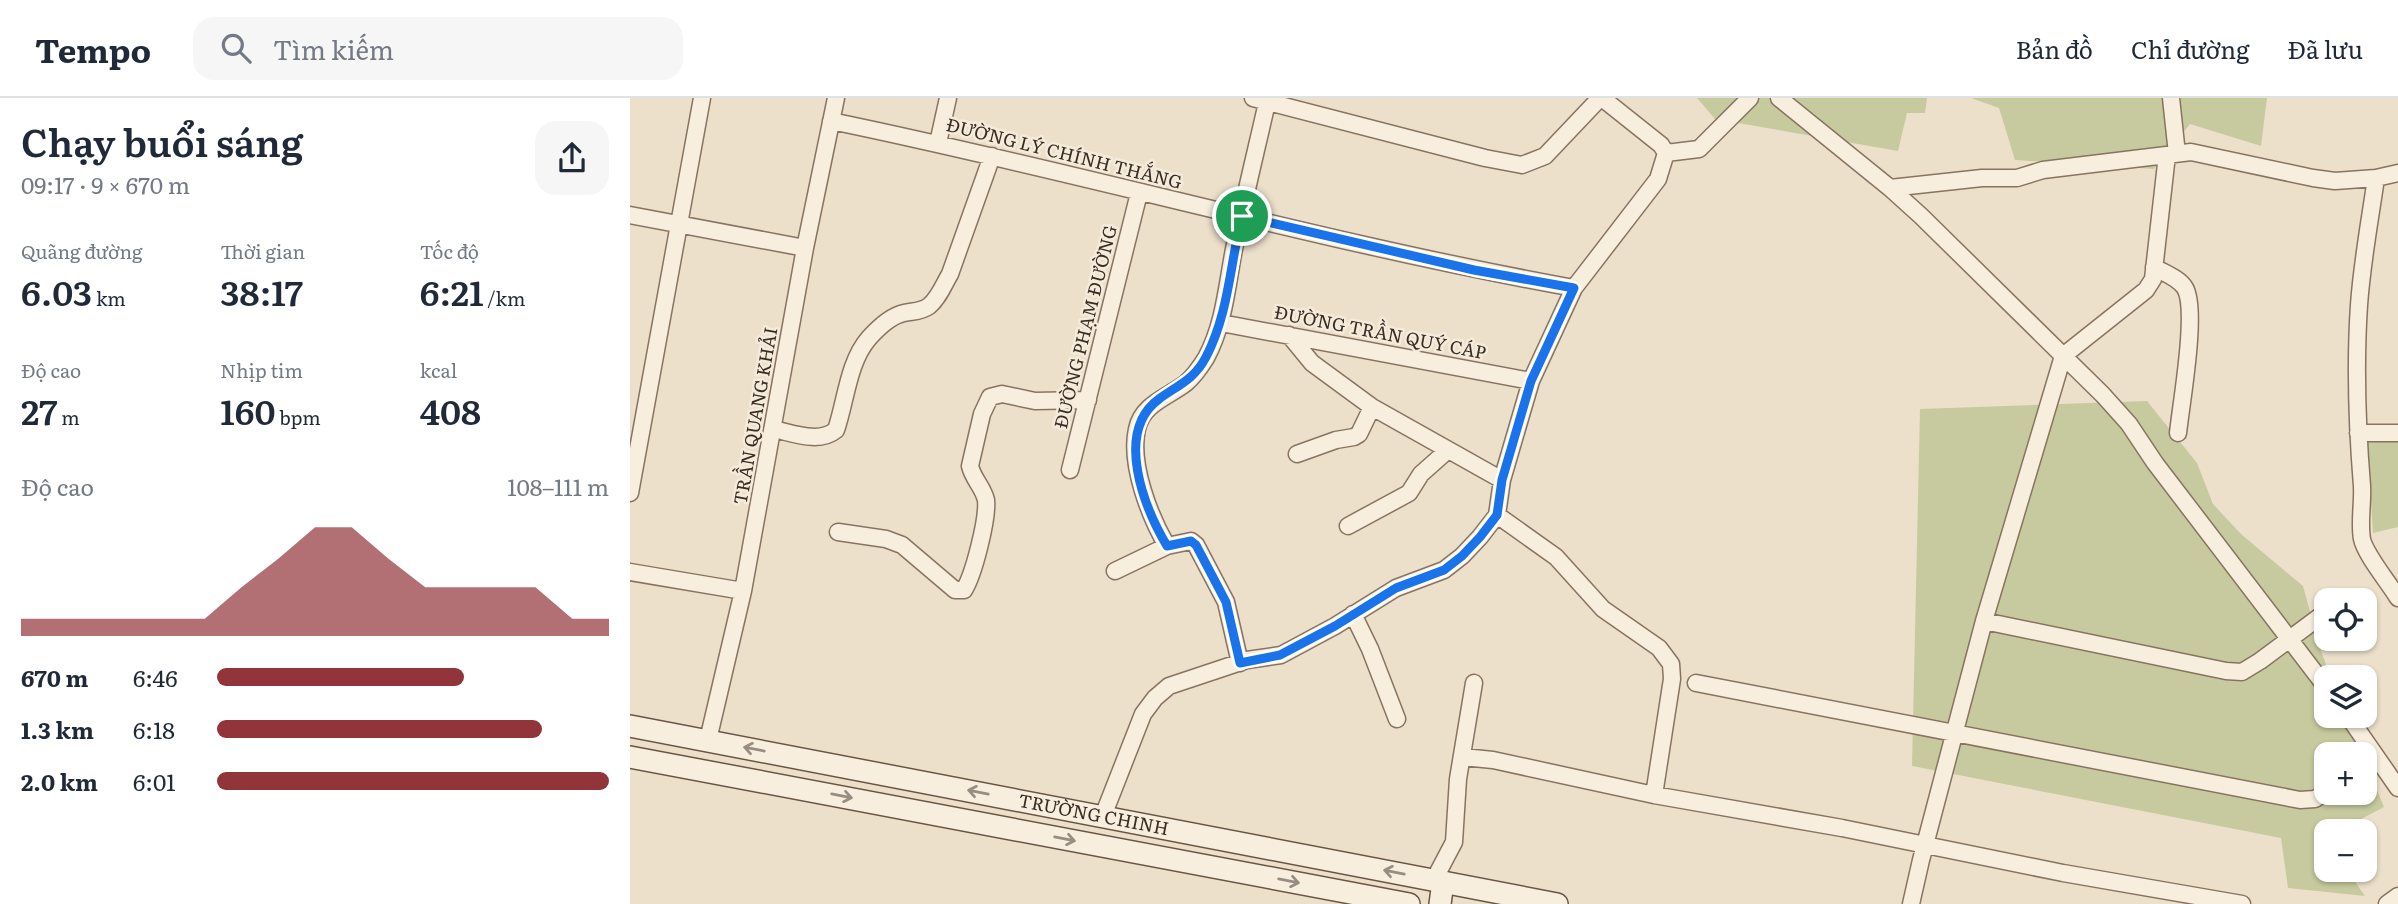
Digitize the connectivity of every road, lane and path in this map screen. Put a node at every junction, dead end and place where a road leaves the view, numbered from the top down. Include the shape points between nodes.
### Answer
1 (702, 98) edge
2 (836, 98) edge
3 (948, 98) edge
4 (1601, 98) edge
5 (1750, 98) edge
6 (1779, 98) edge
7 (2171, 98) edge
8 (1263, 99) edge
9 (831, 121) junction
10 (938, 143) junction
11 (1666, 153) junction
12 (2172, 154) junction
13 (992, 156) junction
14 (2398, 173) edge
15 (2376, 178) junction
16 (1890, 188) junction
17 (1139, 193) junction
18 (630, 215) edge
19 (1242, 216) junction
20 (679, 225) junction
21 (805, 248) junction
22 (2154, 267) junction
23 (1574, 288) junction
24 (1221, 323) junction
25 (1289, 335) junction
26 (2063, 356) junction
27 (1531, 381) junction
28 (1088, 400) junction
29 (1372, 407) junction
30 (773, 429) junction
31 (2178, 433) dead end
32 (2358, 433) junction
33 (2398, 433) edge
34 (1448, 450) junction
35 (1297, 454) dead end
36 (1070, 470) dead end
37 (1502, 480) junction
38 (630, 493) edge
39 (1497, 515) junction
40 (1348, 526) dead end
41 (838, 532) dead end
42 (1167, 546) junction
43 (1115, 571) dead end
44 (630, 572) edge
45 (743, 591) junction
46 (2398, 598) edge
47 (1353, 614) junction
48 (1984, 621) junction
49 (2314, 621) edge
50 (2290, 640) junction
51 (1240, 663) junction
52 (2314, 671) edge
53 (1475, 683) dead end
54 (1696, 683) dead end
55 (1397, 719) dead end
56 (630, 726) edge
57 (1954, 734) junction
58 (714, 741) junction
59 (630, 757) edge
60 (1463, 757) junction
61 (2377, 768) edge
62 (713, 772) junction
63 (2398, 788) edge
64 (1654, 795) junction
65 (2314, 799) edge
66 (1103, 816) junction
67 (1925, 845) junction
68 (1439, 881) junction
69 (2398, 896) edge
70 (1409, 904) edge
71 (1440, 904) edge
72 (1557, 904) edge
73 (1912, 904) edge
74 (2242, 904) edge
75 (2387, 904) edge

1 - 20 street
2 - 9 street, TRẦN QUANG KHẢI
3 - 10 street
4 - 8 street via 1545,156 1522,165
4 - 11 street
5 - 11 street via 1699,149
6 - 16 street
7 - 12 street
8 - 19 street
9 - 10 street, ĐƯỜNG LÝ CHÍNH THẮNG
9 - 21 street, TRẦN QUANG KHẢI
10 - 13 street, ĐƯỜNG LÝ CHÍNH THẮNG
11 - 23 street via 1658,179
12 - 15 street via 2191,152 2335,181
12 - 16 street via 2043,170 2017,178
12 - 22 street
13 - 17 street, ĐƯỜNG LÝ CHÍNH THẮNG
13 - 30 street via 950,274 931,304 888,320 866,340 836,430 816,438
14 - 15 street
15 - 32 street via 2358,306
16 - 26 street
17 - 19 street, ĐƯỜNG LÝ CHÍNH THẮNG
17 - 28 street, ĐƯỜNG PHẠM ĐƯỜNG
18 - 20 street
19 - 23 street, ĐƯỜNG LÝ CHÍNH THẮNG via 1474,270
19 - 24 street
20 - 21 street
20 - 38 street
21 - 30 street, TRẦN QUANG KHẢI
22 - 26 street via 2146,290
22 - 31 street via 2182,284 2191,313
23 - 27 street
24 - 25 street, ĐƯỜNG TRẦN QUÝ CÁP
24 - 42 street via 1205,359 1187,382 1158,400 1136,430 1139,483
25 - 27 street, ĐƯỜNG TRẦN QUÝ CÁP
25 - 29 street via 1312,363
26 - 48 street
26 - 50 street via 2129,424
27 - 37 street
28 - 36 street, ĐƯỜNG PHẠM ĐƯỜNG
28 - 41 street via 990,397 970,466 986,505 976,563 964,590 955,590 902,545
29 - 34 street
29 - 35 street via 1359,434
30 - 45 street, TRẦN QUANG KHẢI
32 - 33 street
32 - 46 street via 2362,541
34 - 37 street
34 - 40 street via 1421,474 1409,493
37 - 39 street
39 - 47 street via 1444,570 1396,588
39 - 64 street via 1556,557 1603,609 1659,648 1671,664
42 - 43 street
42 - 51 street via 1191,541 1196,545 1226,602
44 - 45 street
45 - 58 street, TRẦN QUANG KHẢI
47 - 51 street via 1280,655
47 - 55 street
48 - 50 street via 2242,672
48 - 57 street
49 - 50 street
50 - 52 street
51 - 66 street via 1182,680 1155,698 1143,714
53 - 60 street
54 - 57 street
56 - 58 street, TRƯỜNG CHINH
57 - 65 street
57 - 67 street
58 - 62 street
66 -> 58 street, TRƯỜNG CHINH
59 - 62 street, TRƯỜNG CHINH
60 - 64 street
60 - 68 street via 1454,842
61 - 63 street
62 -> 70 street, TRƯỜNG CHINH
64 - 67 street
68 -> 66 street, TRƯỜNG CHINH
67 - 73 street
67 - 74 street
68 - 71 street
68 - 72 street, TRƯỜNG CHINH
69 - 75 street

